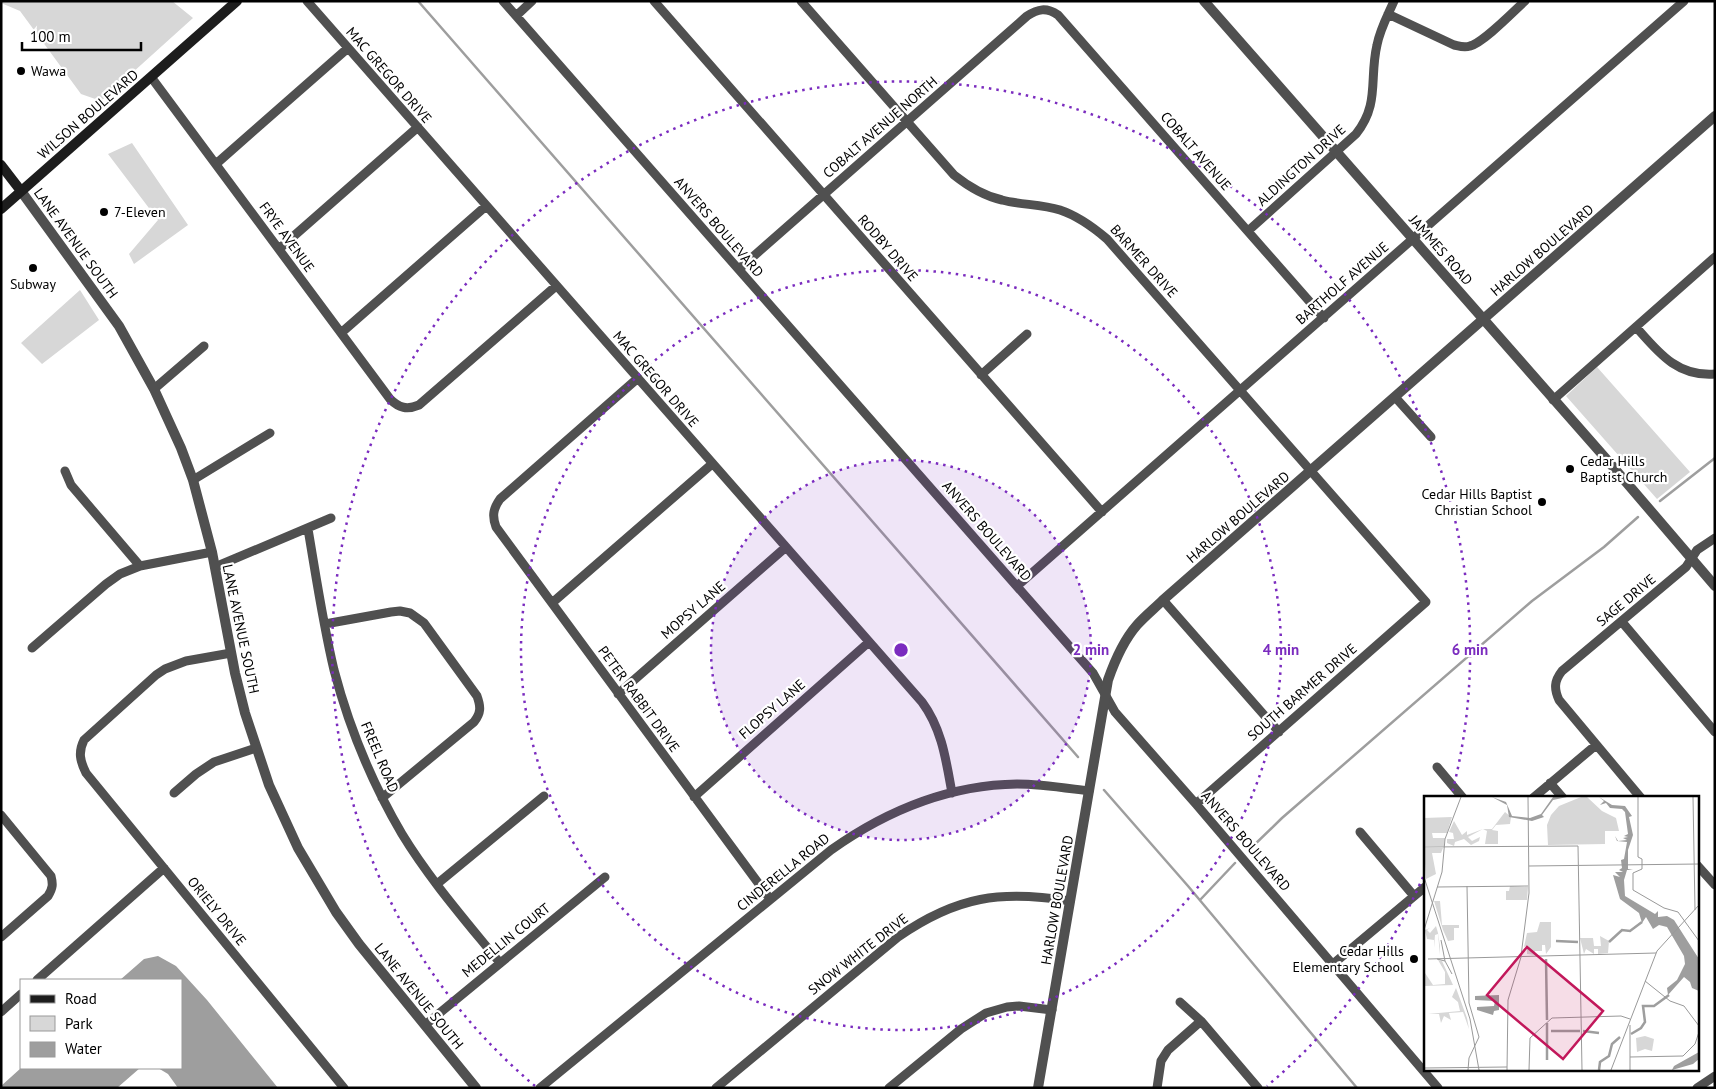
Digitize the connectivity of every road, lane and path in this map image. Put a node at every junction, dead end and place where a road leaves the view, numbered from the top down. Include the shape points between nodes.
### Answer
1 (237, 1) edge
2 (307, 1) edge
3 (503, 1) edge
4 (532, 1) edge
5 (654, 1) edge
6 (801, 1) edge
7 (1204, 1) edge
8 (1394, 1) edge
9 (1525, 1) edge
10 (1684, 1) edge
11 (1043, 9) joint
12 (1388, 14) junction
13 (516, 16) junction
14 (348, 48) junction
15 (151, 77) junction
16 (1715, 116) edge
17 (906, 122) junction
18 (418, 127) junction
19 (1336, 152) junction
20 (216, 164) junction
21 (1, 165) edge
22 (21, 191) junction
23 (824, 195) junction
24 (486, 206) junction
25 (1, 209) edge
26 (1248, 231) junction
27 (1413, 239) junction
28 (279, 249) junction
29 (1715, 257) edge
30 (739, 269) junction
31 (556, 286) junction
32 (1324, 318) junction
33 (1483, 320) junction
34 (1636, 327) junction
35 (341, 333) junction
36 (1027, 334) dead end
37 (204, 346) dead end
38 (981, 374) junction
39 (1715, 374) edge
40 (638, 378) junction
41 (154, 389) junction
42 (1241, 391) junction
43 (1395, 397) junction
44 (1553, 400) junction
45 (270, 433) dead end
46 (1431, 437) dead end
47 (712, 464) junction
48 (65, 471) dead end
49 (1311, 471) junction
50 (192, 480) junction
51 (1102, 512) junction
52 (331, 518) dead end
53 (308, 529) junction
54 (1715, 538) edge
55 (786, 547) junction
56 (212, 552) junction
57 (1691, 558) junction
58 (140, 566) junction
59 (214, 567) junction
60 (1017, 586) junction
61 (1715, 586) edge
62 (1163, 600) junction
63 (1426, 602) joint
64 (552, 603) junction
65 (1622, 622) junction
66 (325, 624) junction
67 (869, 642) junction
68 (32, 648) dead end
69 (231, 653) junction
70 (618, 694) junction
71 (1105, 695) junction
72 (1279, 732) junction
73 (1715, 732) edge
74 (1596, 745) junction
75 (256, 748) junction
76 (1437, 767) dead end
77 (1550, 783) junction
78 (1089, 791) junction
79 (174, 793) dead end
80 (952, 793) junction
81 (544, 796) dead end
82 (694, 796) junction
83 (1461, 796) edge
84 (1535, 796) edge
85 (1561, 796) edge
86 (1639, 796) edge
87 (382, 798) junction
88 (1196, 804) junction
89 (1, 815) edge
90 (1360, 832) dead end
91 (1698, 865) edge
92 (164, 868) junction
93 (605, 877) dead end
94 (437, 884) junction
95 (1715, 885) edge
96 (1424, 888) edge
97 (1414, 896) junction
98 (770, 899) junction
99 (1070, 901) junction
100 (1, 937) edge
101 (500, 963) junction
102 (1333, 964) junction
103 (38, 979) edge
104 (20, 995) edge
105 (1180, 1002) dead end
106 (1052, 1010) junction
107 (1, 1012) edge
108 (1201, 1022) junction
109 (425, 1025) junction
110 (1424, 1071) edge
111 (1424, 1072) edge
112 (1715, 1076) edge
113 (344, 1088) edge
114 (476, 1088) edge
115 (540, 1088) edge
116 (716, 1088) edge
117 (889, 1088) edge
118 (1038, 1088) edge
119 (1157, 1088) edge
120 (1258, 1088) edge
121 (1438, 1088) edge
122 (1697, 1088) edge

1 - 15 main road, WILSON BOULEVARD
2 - 14 street, MAC GREGOR DRIVE
3 - 13 street, ANVERS BOULEVARD
4 - 13 street
5 - 23 street, RODBY DRIVE
6 - 17 street, BARMER DRIVE
7 - 19 street, JAMMES ROAD
8 - 12 street, ALDINGTON DRIVE
9 - 12 street via 1480,40 1462,47
10 - 27 street, BARTHOLF AVENUE
11 - 17 street, COBALT AVENUE NORTH via 1027,16
11 - 26 street, COBALT AVENUE via 1058,15
12 - 19 street, ALDINGTON DRIVE via 1376,46 1372,101 1367,118 1356,134
13 - 30 street, ANVERS BOULEVARD
14 - 18 street, MAC GREGOR DRIVE
14 - 20 street
15 - 20 street, FRYE AVENUE
15 - 22 main road, WILSON BOULEVARD
16 - 33 street, HARLOW BOULEVARD
17 - 23 street, COBALT AVENUE NORTH
17 - 42 street, BARMER DRIVE via 954,175 977,191 1004,200 1060,210 1096,229
18 - 24 street, MAC GREGOR DRIVE
18 - 28 street
19 - 26 street, ALDINGTON DRIVE
19 - 27 street, JAMMES ROAD
20 - 28 street, FRYE AVENUE
21 - 22 main road, LANE AVENUE SOUTH
22 - 25 main road, WILSON BOULEVARD
22 - 41 street, LANE AVENUE SOUTH via 119,326
23 - 30 street, COBALT AVENUE NORTH
23 - 38 street, RODBY DRIVE
24 - 31 street, MAC GREGOR DRIVE
24 - 35 street
26 - 32 street, COBALT AVENUE
27 - 32 street, BARTHOLF AVENUE
27 - 33 street, JAMMES ROAD
28 - 35 street, FRYE AVENUE
29 - 34 street
30 - 60 street, ANVERS BOULEVARD
31 - 35 street, FRYE AVENUE via 419,405 411,408 396,405 390,399
31 - 40 street, MAC GREGOR DRIVE
32 - 42 street, BARTHOLF AVENUE
33 - 43 street, HARLOW BOULEVARD
33 - 44 street, JAMMES ROAD
34 - 39 street via 1671,363 1695,373
34 - 44 street
36 - 38 street
37 - 41 street
38 - 51 street, RODBY DRIVE
40 - 47 street, MAC GREGOR DRIVE
40 - 64 street, PETER RABBIT DRIVE via 495,506 496,527
41 - 50 street, LANE AVENUE SOUTH via 182,448
42 - 49 street, BARMER DRIVE
42 - 51 street, BARTHOLF AVENUE
43 - 46 street
43 - 49 street, HARLOW BOULEVARD
44 - 57 street, JAMMES ROAD
45 - 50 street
47 - 55 street, MAC GREGOR DRIVE
47 - 64 street
48 - 58 street via 70,485
49 - 62 street, HARLOW BOULEVARD
49 - 63 street, BARMER DRIVE
50 - 56 street, LANE AVENUE SOUTH
51 - 60 street, BARTHOLF AVENUE
52 - 53 street
53 - 59 street
53 - 66 street, FREEL ROAD
54 - 57 street, SAGE DRIVE
55 - 67 street, MAC GREGOR DRIVE
55 - 70 street, MOPSY LANE
56 - 58 street
56 - 59 street, LANE AVENUE SOUTH
57 - 61 street, JAMMES ROAD
57 - 65 street, SAGE DRIVE via 1686,568
58 - 68 street via 112,578
59 - 69 street, LANE AVENUE SOUTH
60 - 71 street, ANVERS BOULEVARD via 1093,673
62 - 71 street, HARLOW BOULEVARD via 1124,643 1114,662
62 - 72 street
63 - 72 street, SOUTH BARMER DRIVE
64 - 70 street, PETER RABBIT DRIVE
65 - 73 street
65 - 74 street, SAGE DRIVE via 1562,671 1555,685 1559,700
66 - 87 street, FREEL ROAD via 334,670 348,714
66 - 87 street via 391,612 410,613 424,623 480,704 481,710 474,722
67 - 80 street, MAC GREGOR DRIVE via 922,702 936,724 945,748
67 - 82 street, FLOPSY LANE
69 - 75 street, LANE AVENUE SOUTH
69 - 92 street, ORIELY DRIVE via 186,661 164,669 90,733 81,746 81,763 86,773
70 - 82 street, PETER RABBIT DRIVE
71 - 78 street, HARLOW BOULEVARD
71 - 88 street, ANVERS BOULEVARD via 1115,712
72 - 88 street, SOUTH BARMER DRIVE
74 - 77 street
74 - 86 street
75 - 79 street via 214,762
75 - 109 street, LANE AVENUE SOUTH via 283,819 317,882 359,944
76 - 83 street
77 - 84 street
77 - 85 street
78 - 80 street, CINDERELLA ROAD via 1016,784
78 - 99 street, HARLOW BOULEVARD
80 - 98 street, CINDERELLA ROAD via 914,804 878,820 831,850
81 - 94 street
82 - 98 street, PETER RABBIT DRIVE
87 - 94 street, FREEL ROAD via 402,834
88 - 102 street, ANVERS BOULEVARD
89 - 100 street via 51,876 53,884 48,896
90 - 97 street
91 - 95 street
92 - 103 street
92 - 113 street, ORIELY DRIVE
93 - 101 street, MEDELLIN COURT
94 - 101 street, FREEL ROAD
96 - 97 street
97 - 102 street
98 - 115 street, CINDERELLA ROAD
99 - 106 street, HARLOW BOULEVARD
99 - 116 street, SNOW WHITE DRIVE via 1012,895 961,904 930,917 898,937
101 - 109 street, MEDELLIN COURT
102 - 110 street, ANVERS BOULEVARD
104 - 107 street
105 - 108 street
106 - 117 street via 1019,1006 986,1013 961,1029
106 - 118 street, HARLOW BOULEVARD
108 - 119 street via 1168,1050 1161,1061
108 - 120 street
109 - 114 street, LANE AVENUE SOUTH
111 - 121 street, ANVERS BOULEVARD
112 - 122 street

